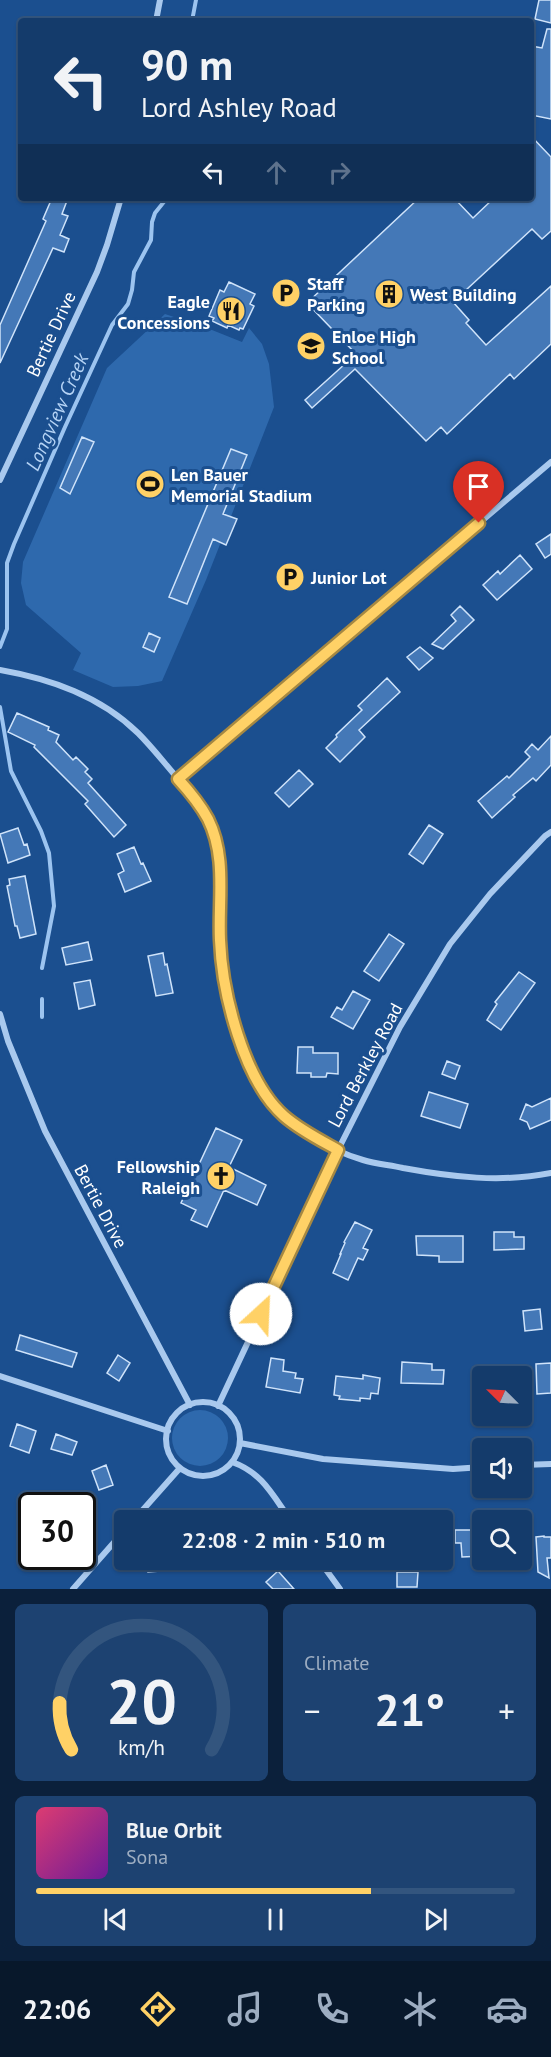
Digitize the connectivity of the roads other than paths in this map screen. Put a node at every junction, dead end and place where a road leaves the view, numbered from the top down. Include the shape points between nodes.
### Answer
1 (160, 0) edge
2 (157, 18) edge
3 (120, 201) edge
4 (551, 462) edge
5 (0, 480) edge
6 (0, 670) edge
7 (178, 779) junction
8 (551, 832) edge
9 (0, 1014) edge
10 (338, 1150) junction
11 (551, 1173) edge
12 (0, 1376) edge
13 (190, 1405) junction
14 (218, 1406) junction
15 (168, 1431) junction
16 (240, 1443) junction
17 (232, 1462) junction
18 (551, 1464) edge
19 (532, 1465) edge
20 (472, 1467) edge
21 (180, 1468) junction
22 (143, 1510) edge
23 (283, 1510) edge
24 (114, 1542) edge
25 (326, 1570) edge
26 (73, 1589) edge
27 (340, 1589) edge

1 - 2 street
3 - 5 street, Bertie Drive via 97,272
4 - 7 street
6 - 7 street via 46,680 98,703 137,732
7 - 10 street via 208,819 219,851 220,944 231,1006 248,1064 262,1092 284,1116
8 - 10 street, Lord Berkley Road via 490,894 450,944 400,1027
9 - 13 street, Bertie Drive via 45,1131
10 - 11 street via 363,1160 454,1177
10 - 14 street, Lord Berkley Road
12 - 15 street
13 - 14 street
13 - 15 street via 172,1420
14 - 16 street via 233,1417
15 - 21 street via 168,1451
16 - 17 street
16 - 20 street via 323,1460
17 - 21 street via 213,1475 190,1474
17 - 23 street via 258,1475
18 - 19 street
21 - 22 street
24 - 26 street
25 - 27 street

